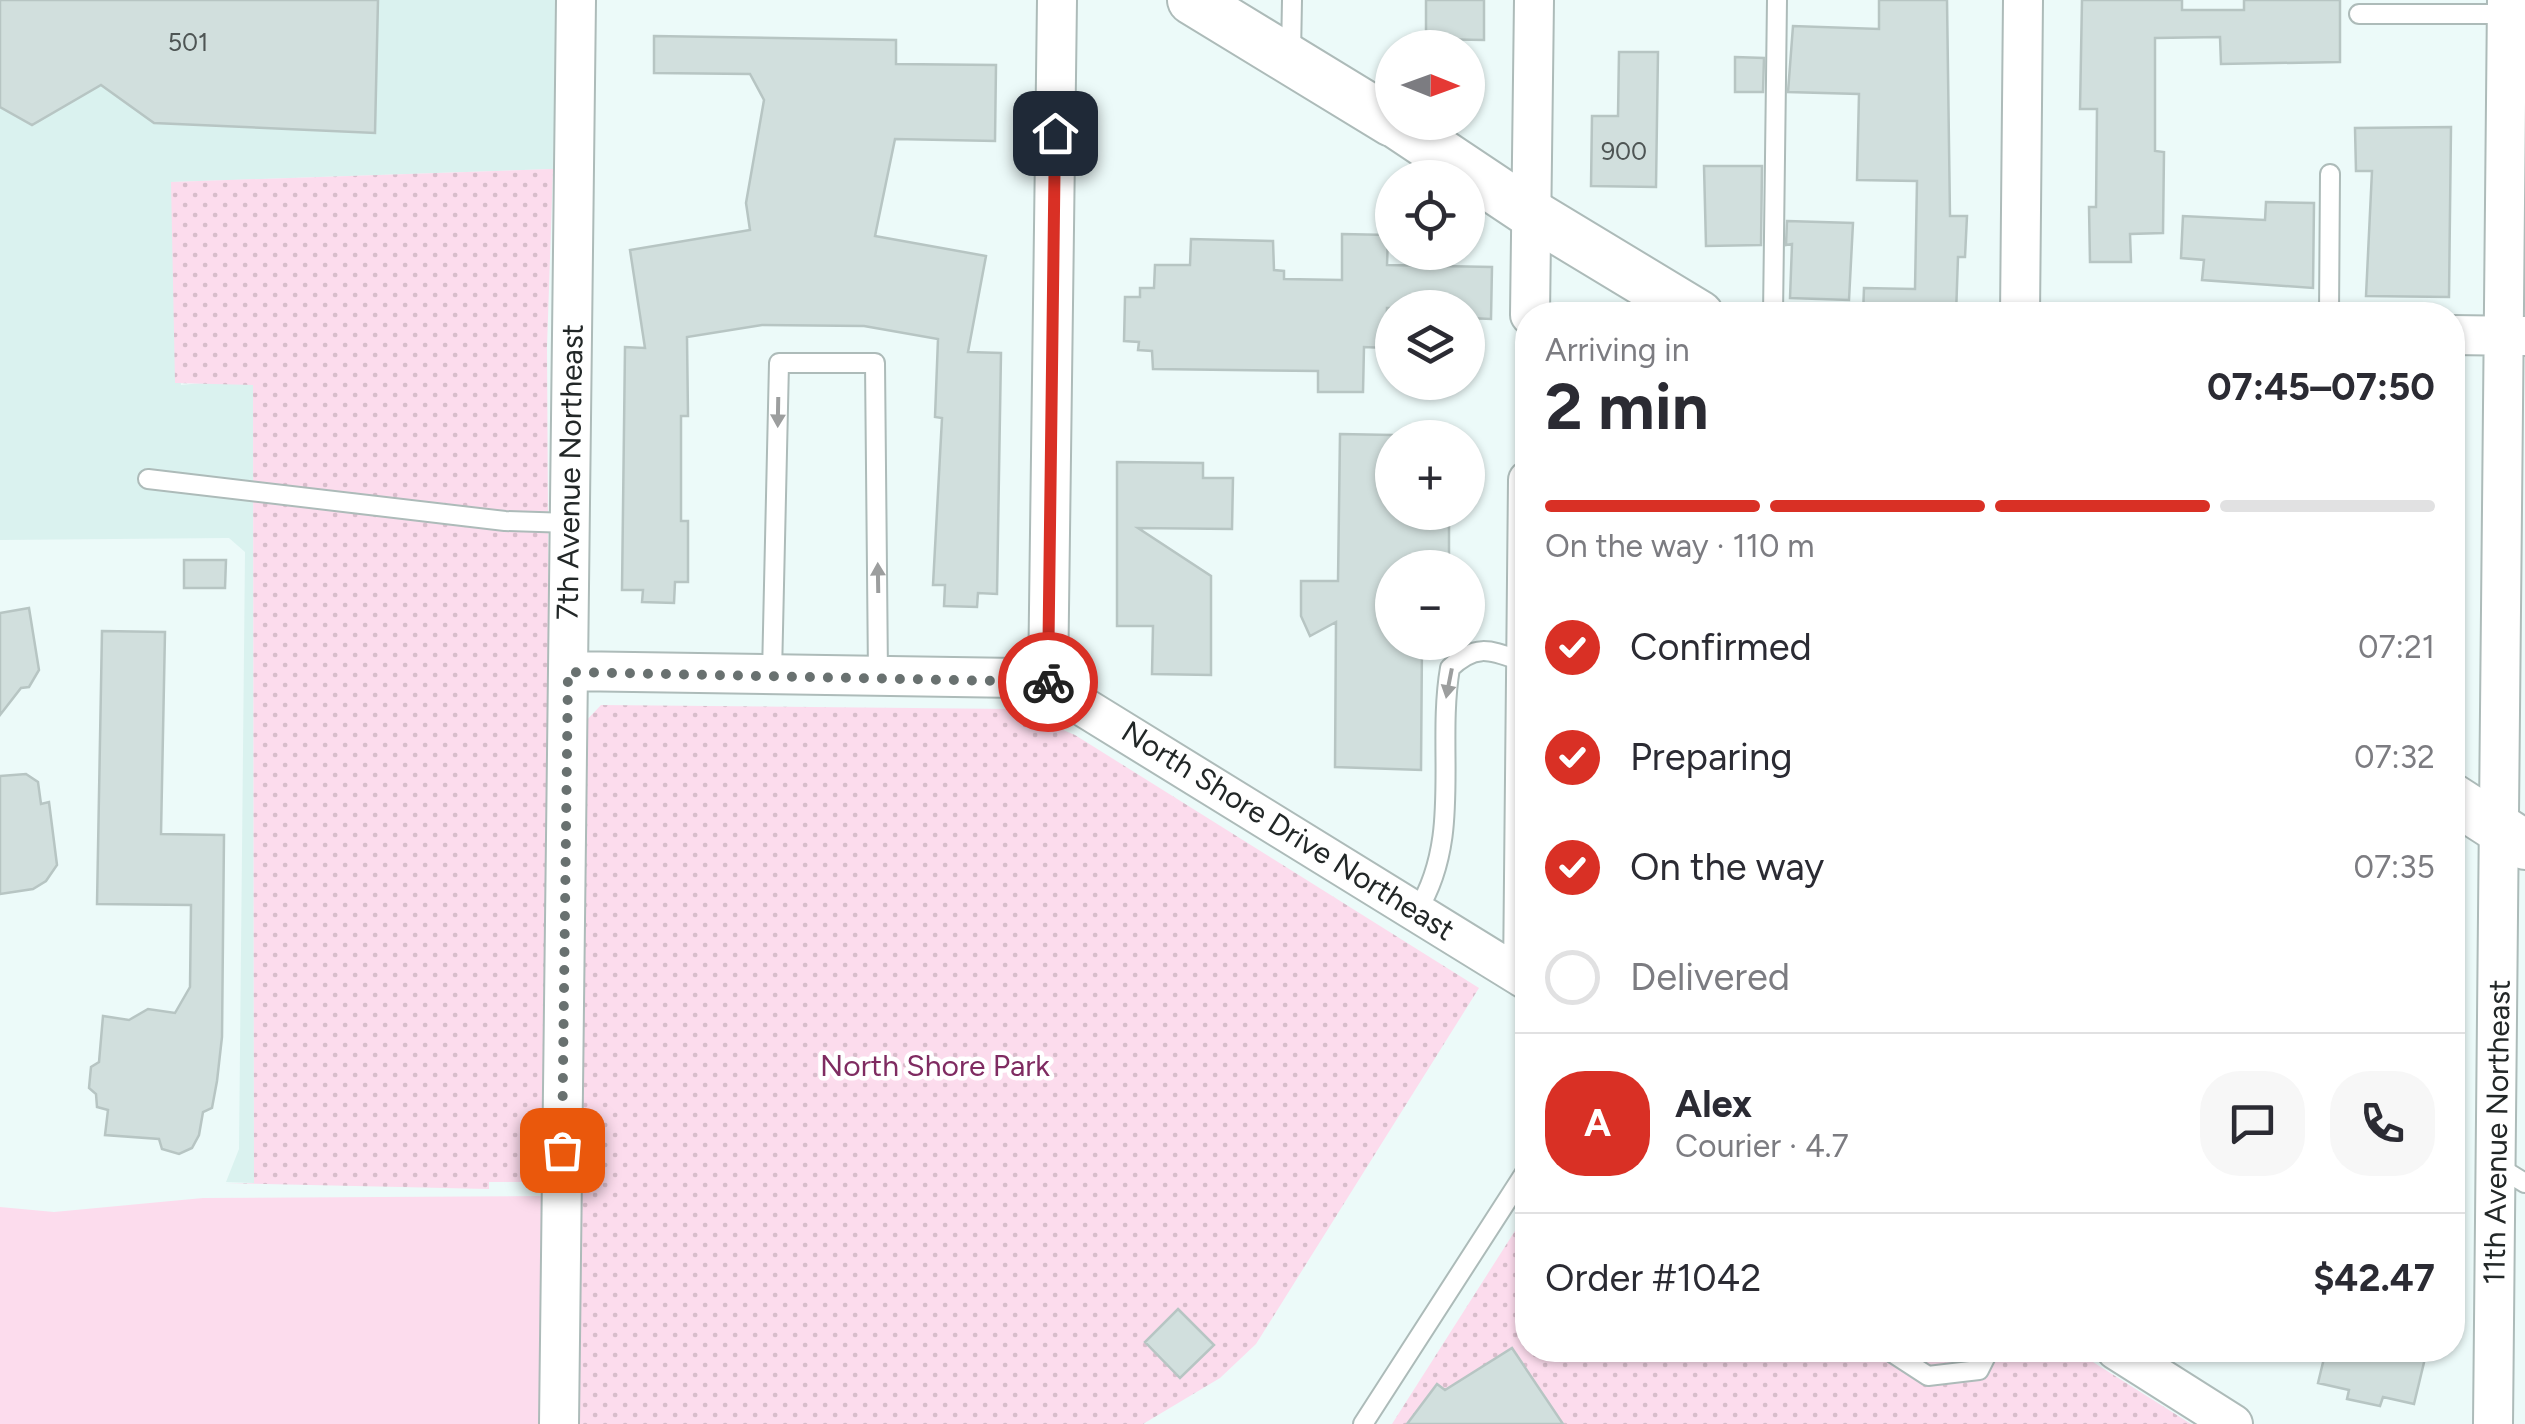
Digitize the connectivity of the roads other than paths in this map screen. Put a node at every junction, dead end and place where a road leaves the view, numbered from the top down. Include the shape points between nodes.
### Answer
1 (576, 0) edge
2 (1057, 0) edge
3 (1192, 0) edge
4 (1292, 0) edge
5 (1534, 0) edge
6 (1777, 0) edge
7 (2024, 0) edge
8 (2506, 7) edge
9 (2360, 14) dead end
10 (1291, 60) junction
11 (1375, 111) edge
12 (1420, 140) edge
13 (2330, 174) dead end
14 (1532, 214) junction
15 (1530, 302) edge
16 (1678, 302) edge
17 (1773, 302) edge
18 (2020, 302) edge
19 (2329, 302) edge
20 (2465, 335) edge
21 (2516, 335) edge
22 (148, 479) dead end
23 (570, 524) junction
24 (1515, 659) edge
25 (568, 672) junction
26 (772, 674) junction
27 (878, 676) junction
28 (1048, 684) junction
29 (2465, 806) edge
30 (2513, 837) edge
31 (1417, 911) junction
32 (1515, 973) edge
33 (2511, 1174) edge
34 (1515, 1188) edge
35 (1906, 1362) edge
36 (1984, 1362) edge
37 (2135, 1362) edge
38 (559, 1424) edge
39 (1363, 1424) edge
40 (2233, 1424) edge
41 (2493, 1424) edge

1 - 23 street, 7th Avenue Northeast
2 - 28 street
3 - 10 street
4 - 10 lane
5 - 14 street
6 - 17 lane
7 - 18 street
8 - 9 lane
8 - 21 street, 11th Avenue Northeast
10 - 11 street
12 - 14 street
13 - 19 lane
14 - 15 street
14 - 16 street
20 - 21 street
21 - 30 street, 11th Avenue Northeast
22 - 23 lane
23 - 25 street, 7th Avenue Northeast
24 -> 31 lane via 1466,652 1450,668 1444,845 1434,883
25 - 26 street, North Shore Drive Northeast
25 - 38 street, 7th Avenue Northeast
26 - 27 street, North Shore Drive Northeast
27 -> 26 lane via 875,363 779,363
27 - 28 street, North Shore Drive Northeast
28 - 31 street, North Shore Drive Northeast
29 - 30 street
30 - 33 street, 11th Avenue Northeast
31 - 32 street, North Shore Drive Northeast
33 - 41 street, 11th Avenue Northeast
34 - 39 lane
35 - 36 lane via 1928,1376 1980,1370
37 - 40 street

